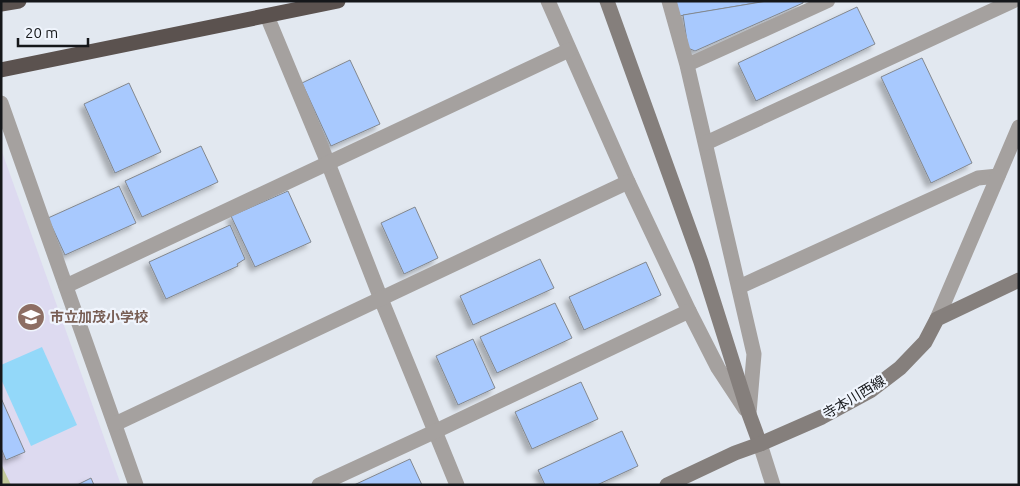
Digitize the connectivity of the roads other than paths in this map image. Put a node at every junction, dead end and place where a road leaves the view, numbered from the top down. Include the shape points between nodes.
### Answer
1 (19, 1) edge
2 (338, 1) edge
3 (548, 1) edge
4 (669, 1) edge
5 (828, 1) edge
6 (1014, 1) edge
7 (1, 4) edge
8 (609, 8) edge
9 (267, 16) junction
10 (569, 50) junction
11 (687, 65) junction
12 (1, 70) edge
13 (1, 103) edge
14 (1019, 126) edge
15 (706, 143) junction
16 (328, 163) junction
17 (998, 176) junction
18 (628, 182) junction
19 (1019, 280) edge
20 (66, 286) junction
21 (739, 286) junction
22 (381, 299) junction
23 (689, 311) junction
24 (937, 319) junction
25 (749, 414) junction
26 (116, 424) junction
27 (436, 431) junction
28 (760, 444) junction
29 (136, 485) edge
30 (319, 485) edge
31 (457, 485) edge
32 (668, 485) edge
33 (773, 485) edge

1 - 7 highway
2 - 9 highway
3 - 10 street
4 - 11 street
5 - 11 lane
6 - 15 street
8 - 25 street via 700,262
9 - 12 highway
9 - 16 street
10 - 16 street
10 - 18 street
11 - 15 street
13 - 20 street
14 - 17 street
15 - 21 street
16 - 20 street
16 - 22 street
17 - 21 street via 978,178
17 - 24 street
18 - 22 street
18 - 23 street
19 - 24 street
20 - 26 street
21 - 25 street via 754,354
22 - 26 street
22 - 27 street
23 - 25 street via 718,368
23 - 27 street
24 - 28 street, 寺本川西線 via 925,342 900,368 870,391 822,417
25 - 28 street
26 - 29 street
27 - 30 street
27 - 31 street
28 - 32 street, 寺本川西線
28 - 33 street

